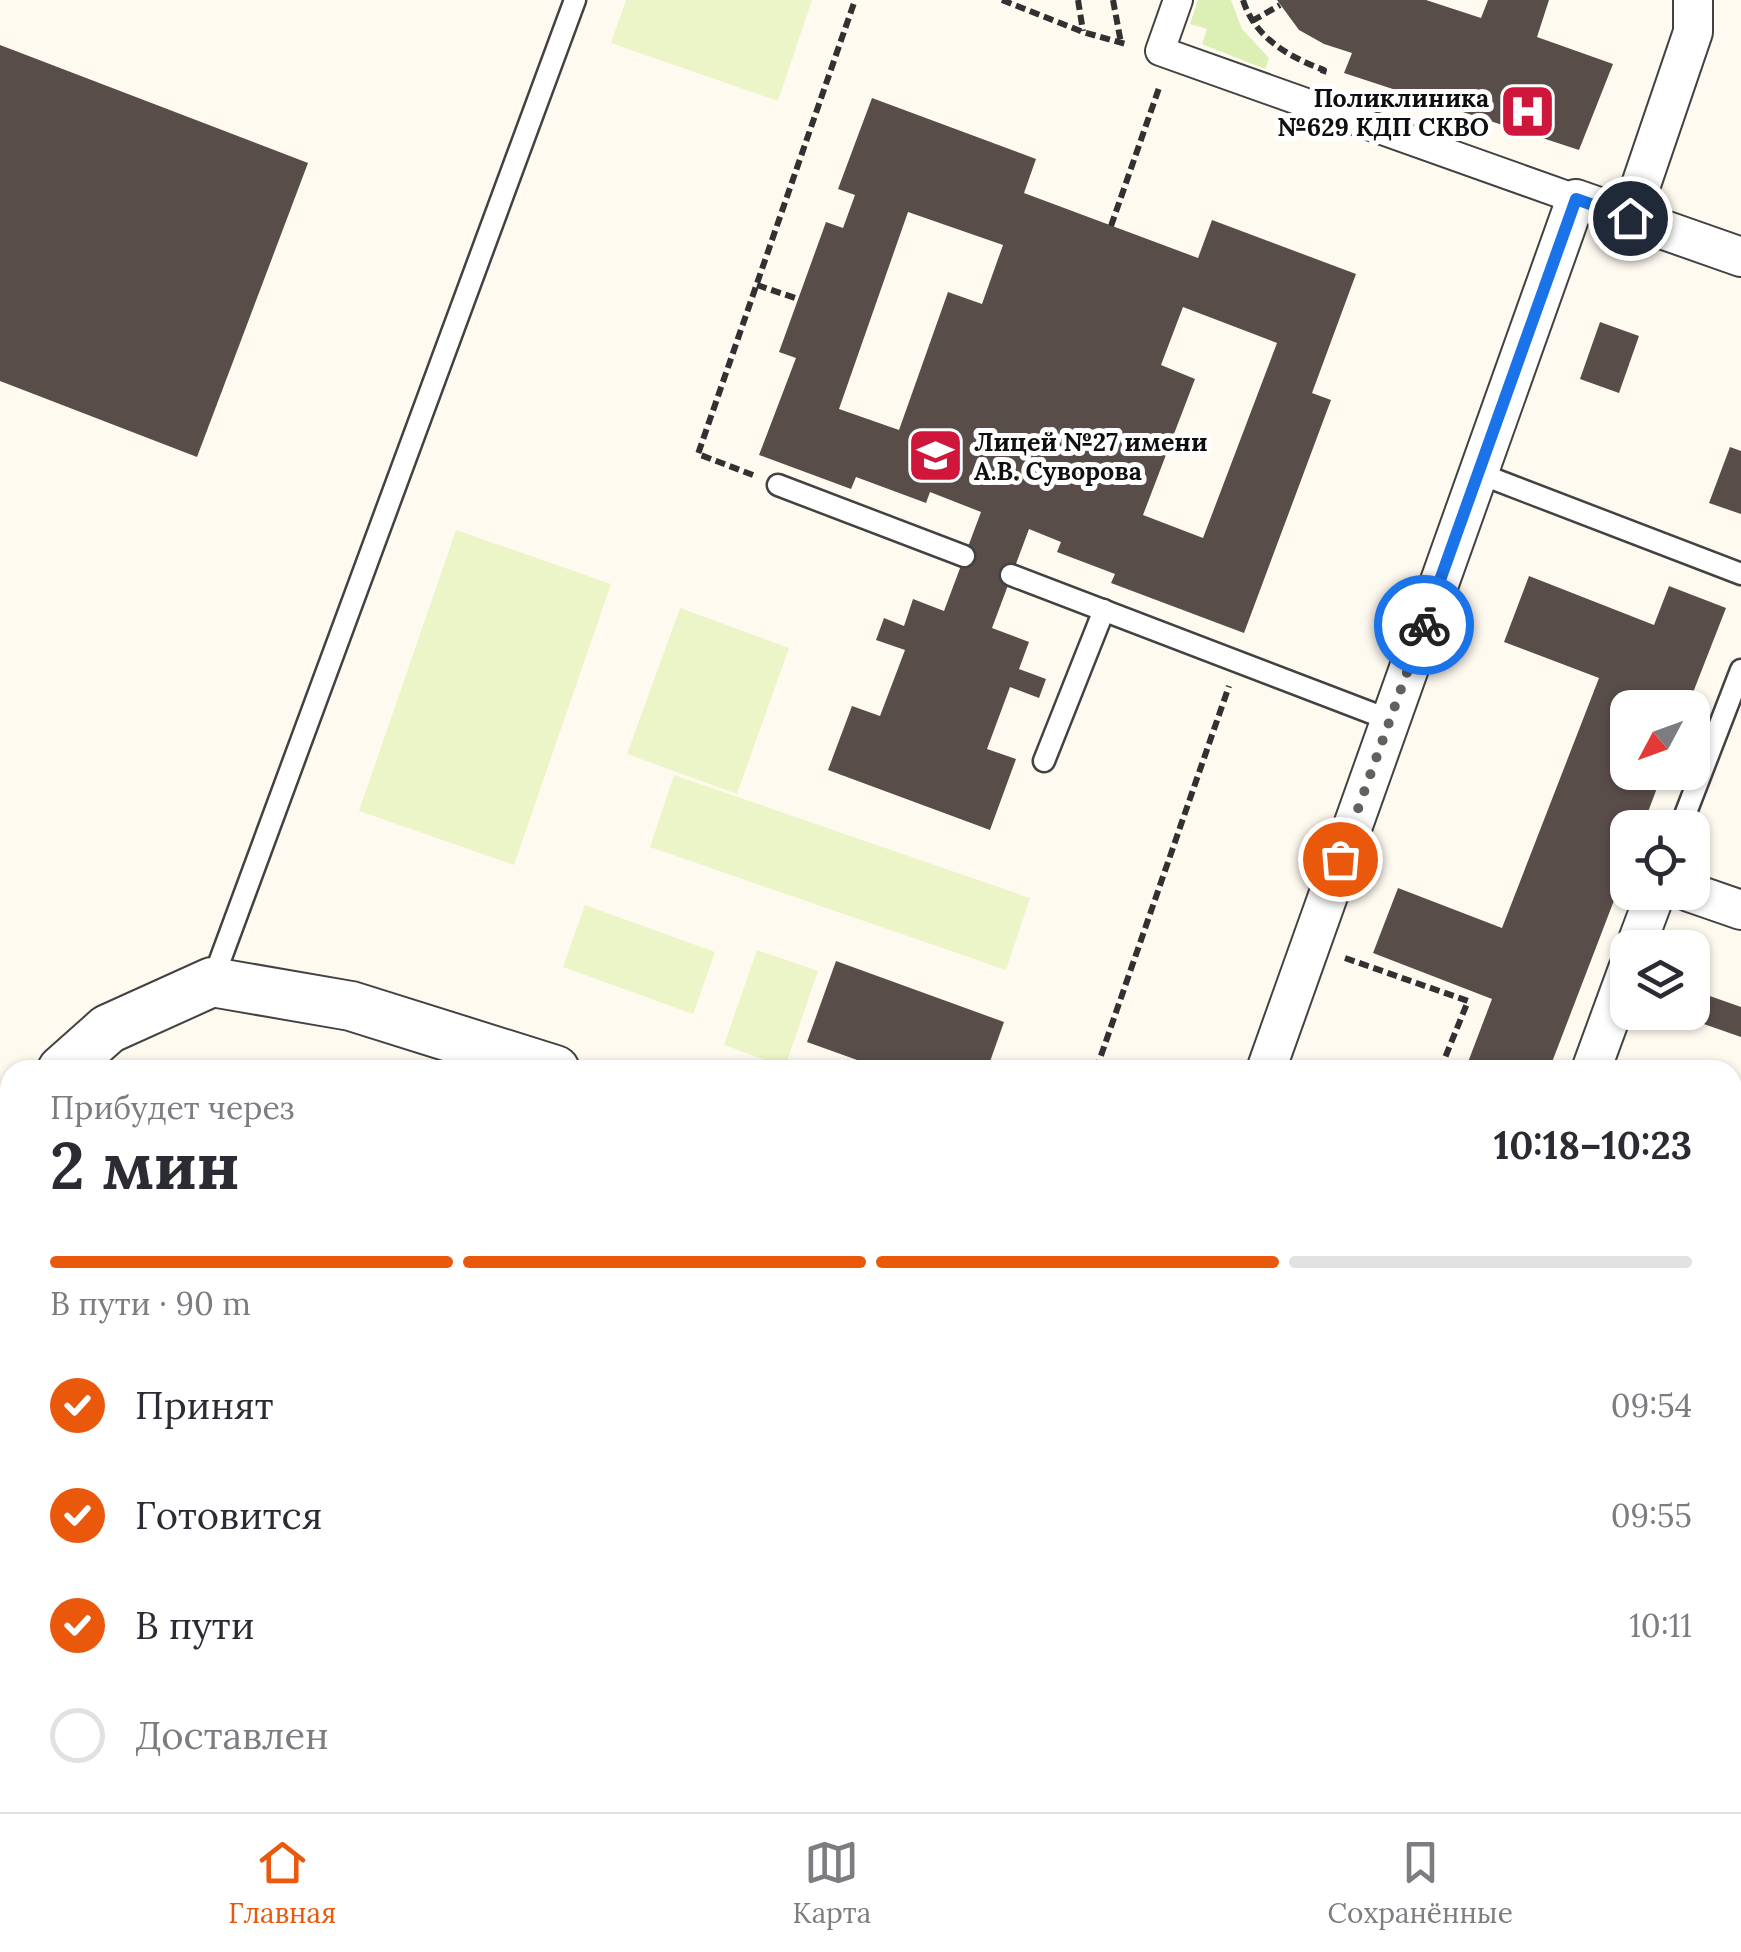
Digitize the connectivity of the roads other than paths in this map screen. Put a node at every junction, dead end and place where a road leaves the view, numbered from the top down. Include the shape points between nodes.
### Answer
1 (575, 0) edge
2 (1178, 0) edge
3 (1693, 0) edge
4 (1576, 199) junction
5 (1630, 218) junction
6 (1741, 257) edge
7 (1478, 473) junction
8 (778, 485) road end
9 (964, 556) dead end
10 (1012, 574) dead end
11 (1741, 574) edge
12 (1104, 610) junction
13 (1741, 670) edge
14 (1390, 720) junction
15 (1044, 760) dead end
16 (1687, 810) edge
17 (1710, 899) edge
18 (1741, 910) edge
19 (212, 982) junction
20 (1610, 1017) edge
21 (73, 1060) edge
22 (550, 1060) edge
23 (1270, 1060) edge
24 (1594, 1060) edge

1 - 19 lane
2 - 4 street via 1160,51
3 - 5 street via 1692,32
4 - 5 street
4 - 7 street
5 - 6 street
7 - 11 lane
7 - 14 street
8 - 9 lane
10 - 12 lane
12 - 14 lane
12 - 15 lane
13 - 16 lane
14 - 23 street
17 - 18 street
19 - 21 street via 108,1029
19 - 22 street via 351,1006
20 - 24 street

